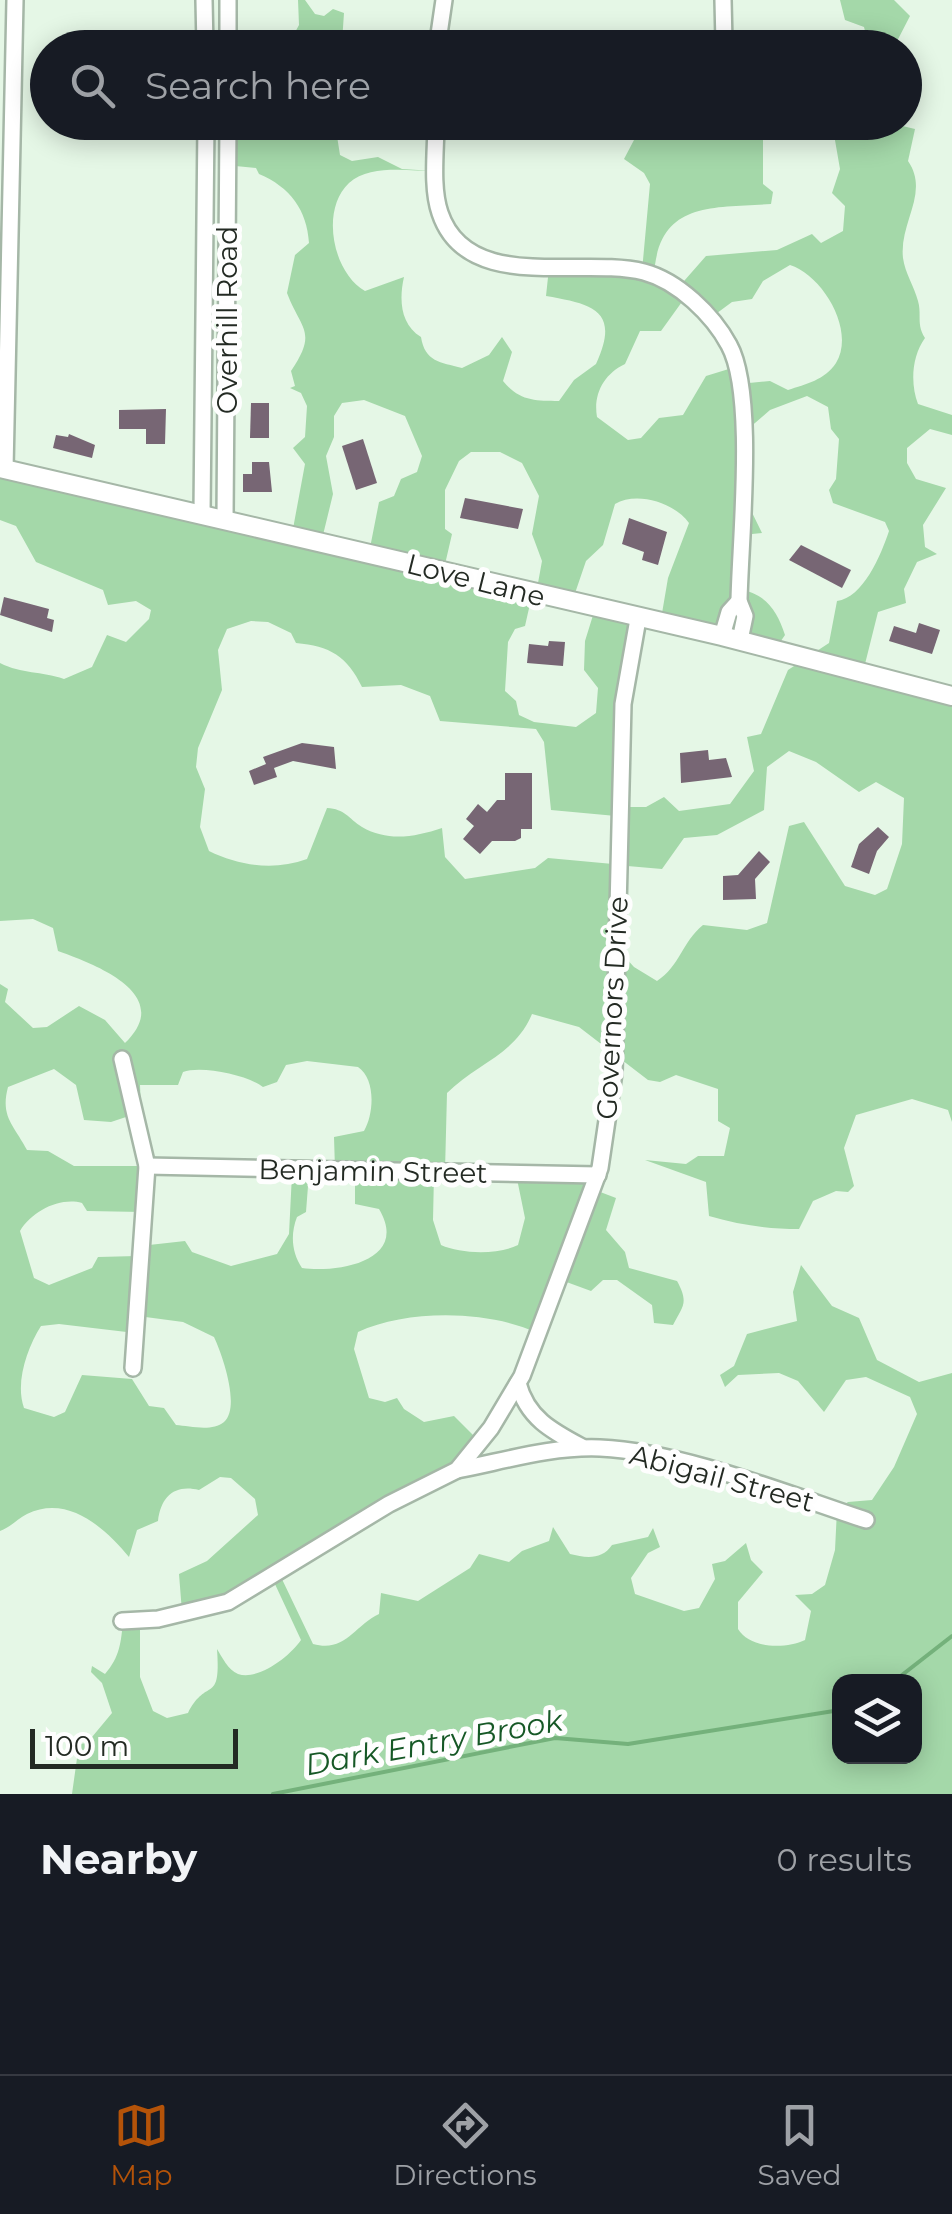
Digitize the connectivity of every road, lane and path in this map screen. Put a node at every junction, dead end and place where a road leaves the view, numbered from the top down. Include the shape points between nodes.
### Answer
1 (15, 0) edge
2 (204, 0) edge
3 (228, 0) edge
4 (444, 0) edge
5 (723, 0) edge
6 (205, 30) edge
7 (228, 30) edge
8 (440, 30) edge
9 (724, 30) edge
10 (206, 140) edge
11 (228, 140) edge
12 (436, 140) edge
13 (2, 469) edge
14 (202, 513) junction
15 (225, 518) junction
16 (638, 619) junction
17 (731, 638) junction
18 (952, 696) edge
19 (122, 1059) dead end
20 (147, 1166) junction
21 (598, 1175) junction
22 (134, 1368) dead end
23 (518, 1383) junction
24 (584, 1448) junction
25 (457, 1470) junction
26 (866, 1520) dead end
27 (122, 1621) dead end

1 - 13 street
2 - 6 street
3 - 7 street
4 - 8 street
5 - 9 street
10 - 14 street, Overhill Road
11 - 15 street, Overhill Road
12 - 17 street via 438,208 444,226 469,253 526,266 648,273 703,310 730,346 743,409 740,601 729,612
13 - 14 street, Love Lane
14 - 15 street, Love Lane
15 - 16 street, Love Lane
16 - 17 street, Love Lane
16 - 21 street, Governors Drive via 623,704 614,1073
17 - 18 street, Love Lane
19 - 20 street
20 - 21 street, Benjamin Street
20 - 22 street
21 - 23 street, Governors Drive
23 - 24 street via 523,1403 547,1430
23 - 25 street, Governors Drive
24 - 25 street, Abigail Street
24 - 26 street, Abigail Street via 713,1472
25 - 27 street, Governors Drive via 228,1602

